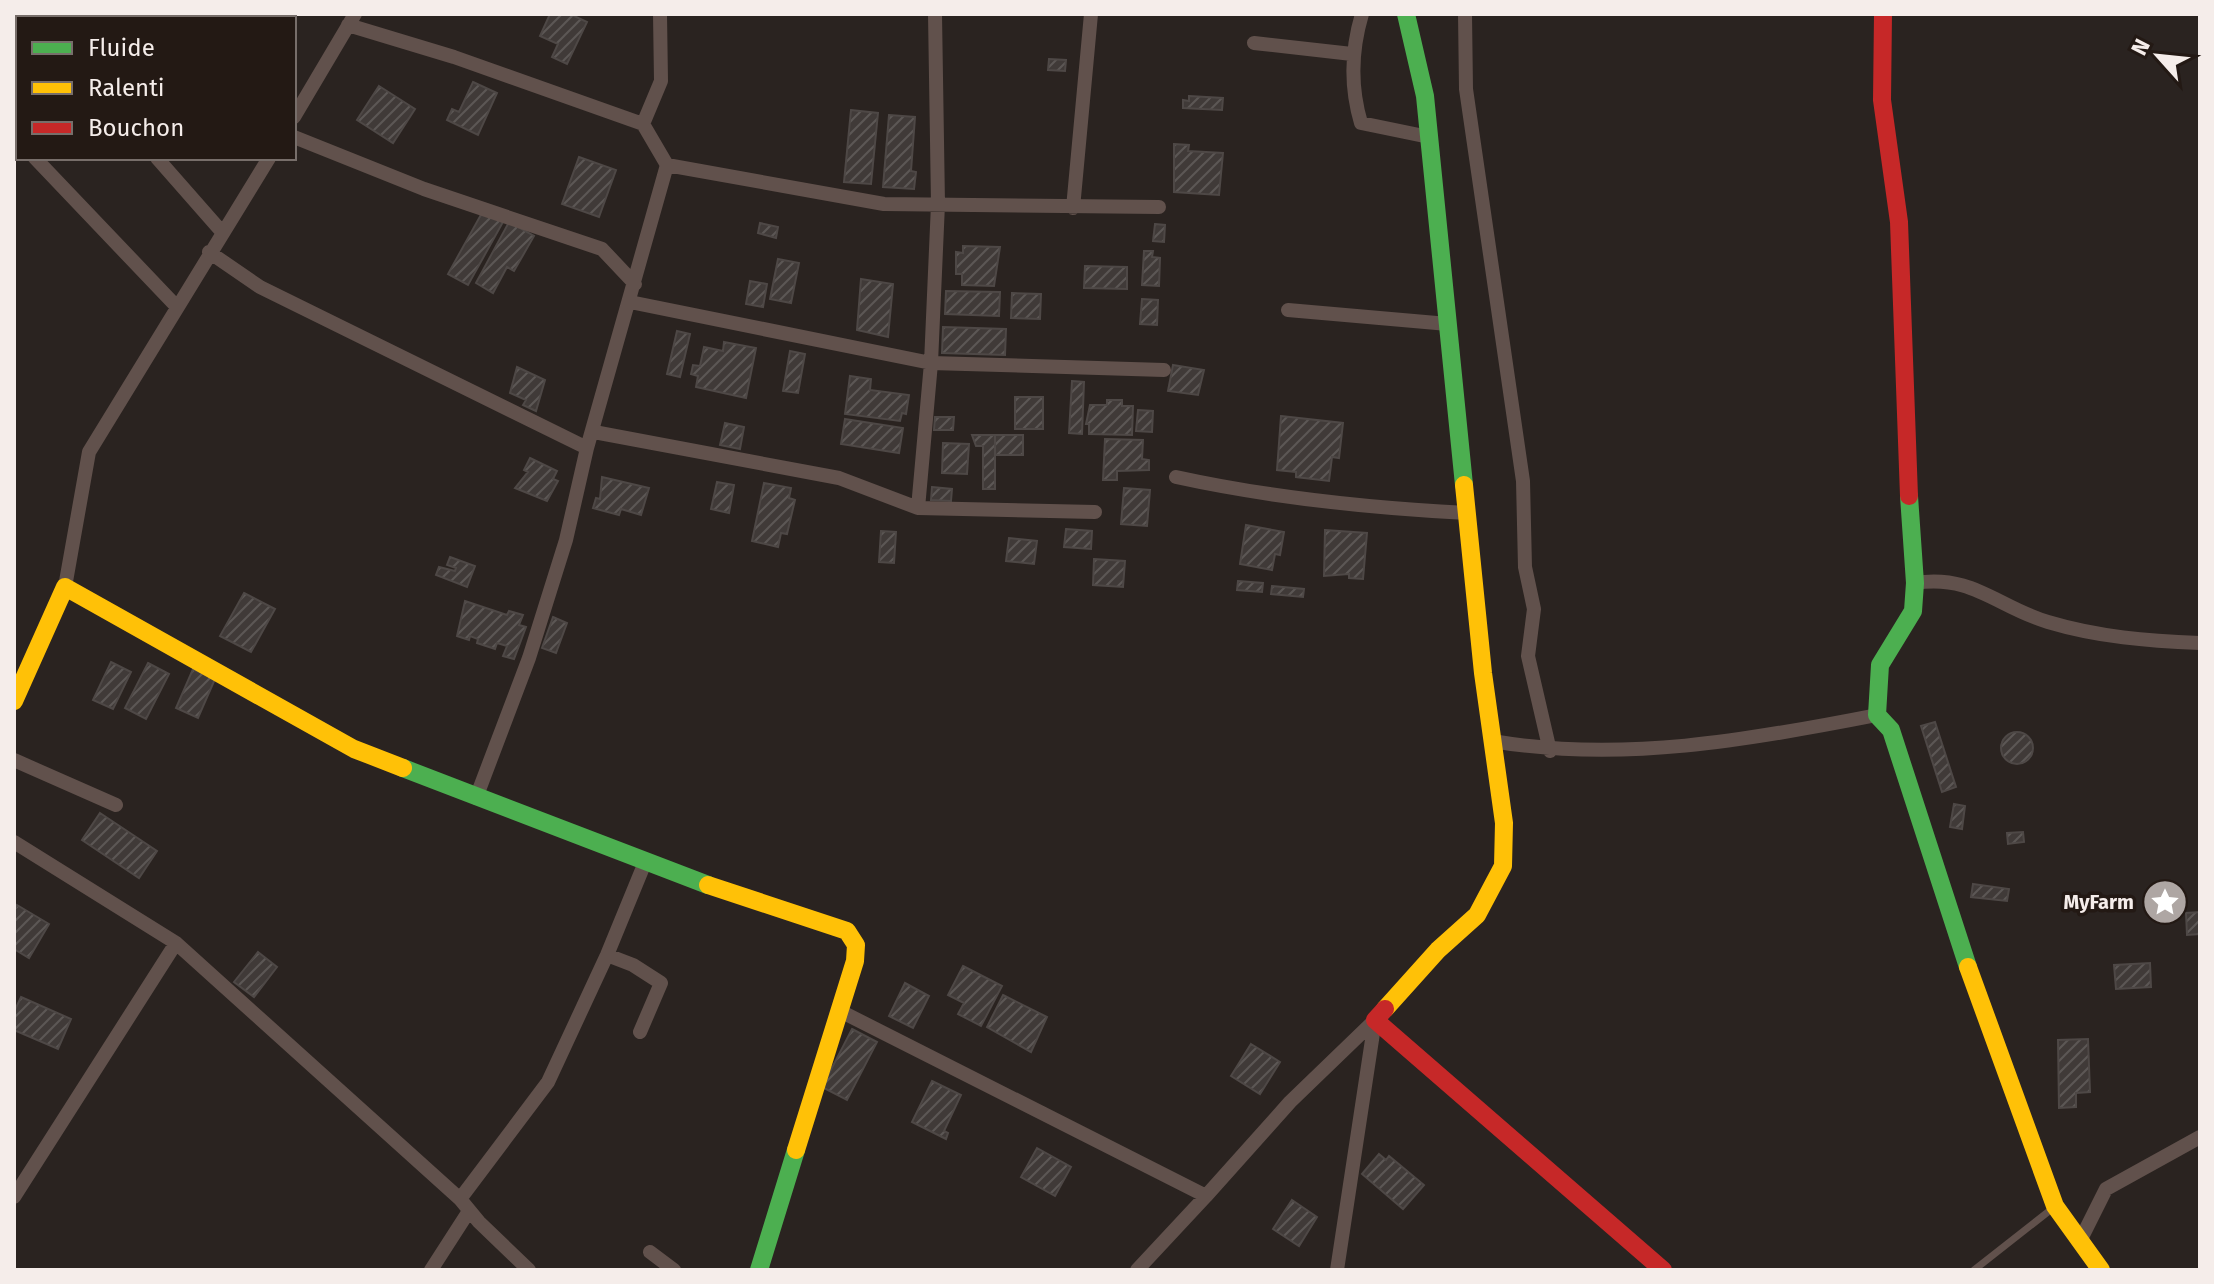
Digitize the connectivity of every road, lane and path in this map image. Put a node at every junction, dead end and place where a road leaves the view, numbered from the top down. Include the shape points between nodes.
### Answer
1 (660, 14) edge
2 (935, 14) edge
3 (1091, 14) edge
4 (1362, 14) edge
5 (1406, 14) edge
6 (1465, 14) edge
7 (1883, 14) edge
8 (352, 20) edge
9 (1254, 43) dead end
10 (1352, 54) junction
11 (296, 109) edge
12 (643, 124) junction
13 (1429, 137) junction
14 (296, 138) edge
15 (37, 160) edge
16 (159, 160) edge
17 (268, 160) edge
18 (667, 165) junction
19 (938, 204) junction
20 (1159, 207) dead end
21 (1073, 208) junction
22 (222, 232) junction
23 (209, 252) junction
24 (635, 284) junction
25 (630, 302) junction
26 (176, 306) junction
27 (1288, 310) dead end
28 (1448, 324) junction
29 (931, 363) junction
30 (1164, 370) dead end
31 (594, 432) junction
32 (587, 448) junction
33 (1176, 477) dead end
34 (918, 508) junction
35 (1095, 512) dead end
36 (1467, 513) junction
37 (1915, 583) junction
38 (65, 587) junction
39 (2200, 643) edge
40 (14, 701) edge
41 (1877, 715) junction
42 (1492, 741) junction
43 (1550, 751) junction
44 (14, 760) edge
45 (476, 798) junction
46 (116, 805) dead end
47 (14, 842) edge
48 (646, 860) junction
49 (176, 943) junction
50 (607, 955) junction
51 (840, 1011) junction
52 (1375, 1020) junction
53 (640, 1032) dead end
54 (2200, 1137) edge
55 (1206, 1196) junction
56 (14, 1197) edge
57 (465, 1205) junction
58 (2055, 1206) junction
59 (2080, 1241) junction
60 (650, 1252) dead end
61 (431, 1270) edge
62 (529, 1270) edge
63 (674, 1270) edge
64 (759, 1270) edge
65 (1137, 1270) edge
66 (1337, 1270) edge
67 (1663, 1270) edge
68 (1974, 1270) edge
69 (2101, 1270) edge

1 - 12 street via 661,81
2 - 19 street
3 - 21 street
4 - 10 street
5 - 13 street
6 - 43 street via 1466,89 1523,481 1525,567 1534,609 1528,656
7 - 37 street via 1882,100 1899,222
8 - 11 street
8 - 12 street
9 - 10 street
10 - 13 street via 1361,123
12 - 18 street
13 - 28 street
14 - 24 street via 424,189 602,249
15 - 26 street
16 - 22 street
17 - 22 street
18 - 19 street via 884,204
18 - 24 street
19 - 21 street
19 - 29 street
20 - 21 street
22 - 23 street
23 - 26 street
23 - 32 street via 273,294
24 - 25 street
25 - 29 street
25 - 31 street
26 - 38 street via 89,452
27 - 28 street
28 - 36 street
29 - 30 street
29 - 34 street
31 - 32 street
31 - 34 street via 839,478
32 - 45 street via 566,540 529,658
33 - 36 street via 1252,493
34 - 35 street
36 - 42 street
37 - 39 street via 1939,579 1972,586 2043,621 2082,632
37 - 41 street via 1913,611 1880,665
38 - 40 street
38 - 45 street via 354,749
41 - 43 street via 1696,746
41 - 58 street via 1891,730 1992,1040
42 - 43 street
42 - 52 street via 1504,823 1503,866 1477,915
44 - 46 street
45 - 48 street
47 - 49 street
48 - 50 street
48 - 51 street via 847,931 856,945 855,961
49 - 56 street
49 - 57 street
50 - 53 street via 661,983
50 - 57 street via 548,1082
51 - 55 street
51 - 64 street
52 - 55 street via 1290,1102
52 - 66 street
52 - 67 street
54 - 59 street via 2106,1189
55 - 65 street
57 - 61 street
57 - 62 street
58 - 59 street
58 - 68 lane
59 - 69 street
60 - 63 street

